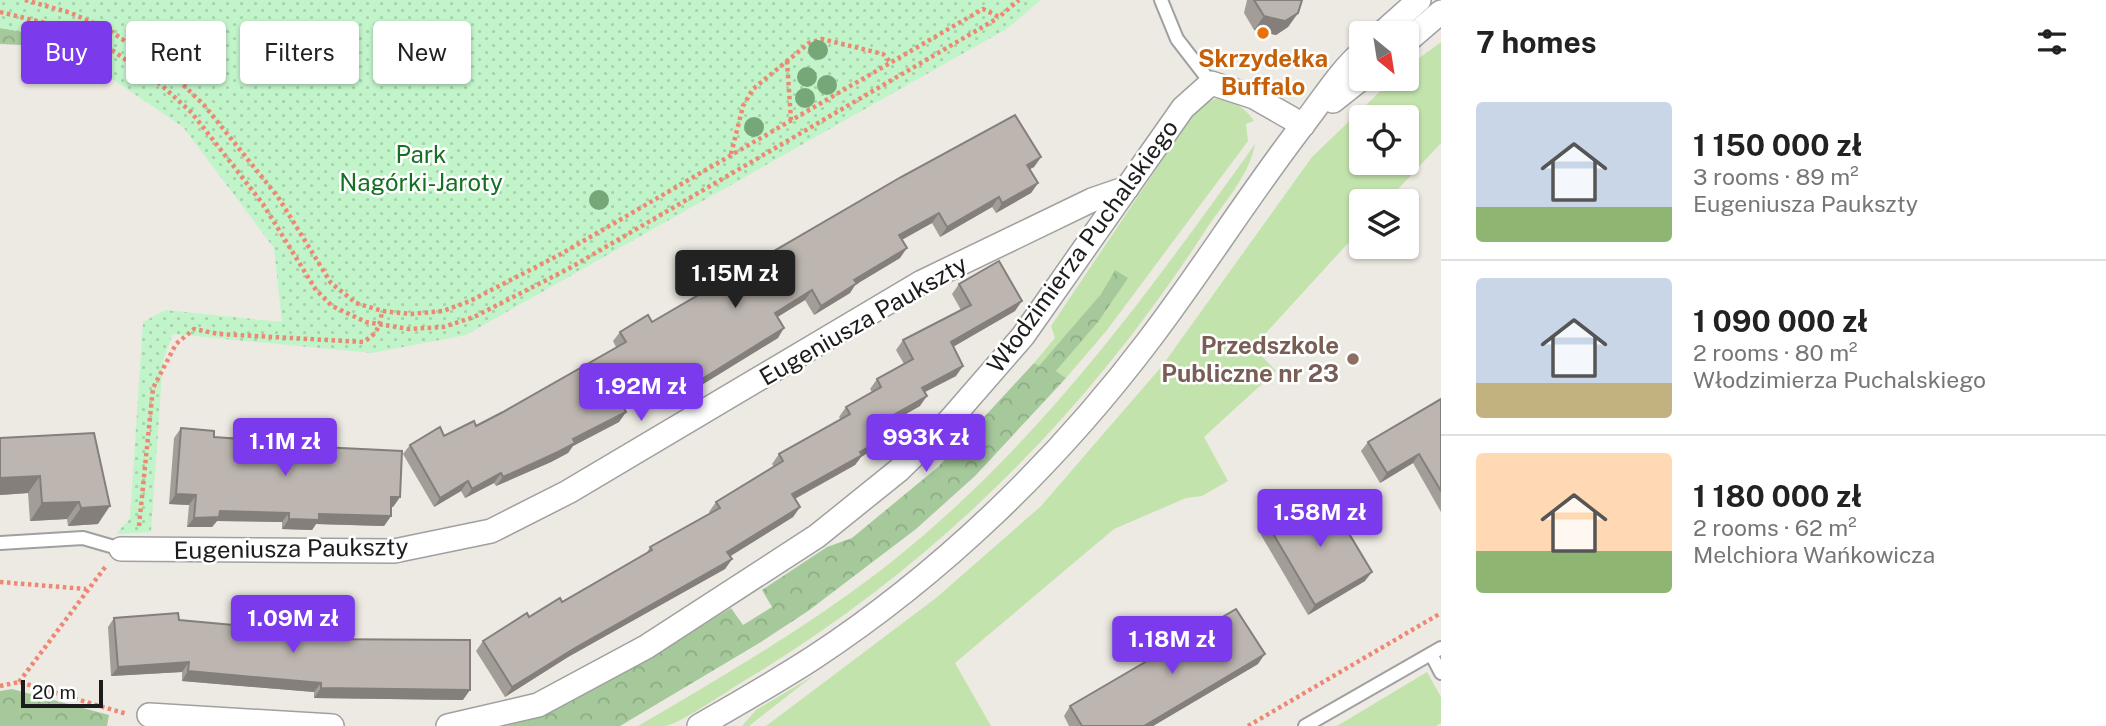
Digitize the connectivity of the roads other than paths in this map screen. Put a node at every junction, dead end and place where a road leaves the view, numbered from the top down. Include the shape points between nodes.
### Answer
1 (1161, 0) edge
2 (1419, 0) edge
3 (1441, 12) edge
4 (1395, 21) edge
5 (1419, 31) edge
6 (1349, 68) edge
7 (1211, 83) junction
8 (1349, 88) edge
9 (1303, 125) junction
10 (1127, 188) junction
11 (0, 543) edge
12 (121, 549) joint
13 (1436, 651) edge
14 (1441, 673) edge
15 (149, 715) road end
16 (711, 723) edge
17 (332, 726) edge
18 (448, 726) edge
19 (1306, 726) edge

1 - 7 lane via 1177,39
2 - 4 street
3 - 5 street
6 - 9 street
7 - 9 street via 1254,97
7 - 10 street, Włodzimierza Puchalskiego via 1183,108
8 - 9 street
9 - 16 street via 1147,342 1018,490 953,550 858,626
10 - 12 street, Eugeniusza Paukszty via 922,282 568,492 491,531 394,551
10 - 18 street, Włodzimierza Puchalskiego via 1023,335 950,420 899,470 817,536 646,648 538,705
11 - 12 lane via 83,538
13 - 14 lane
13 - 19 lane
15 - 17 street

